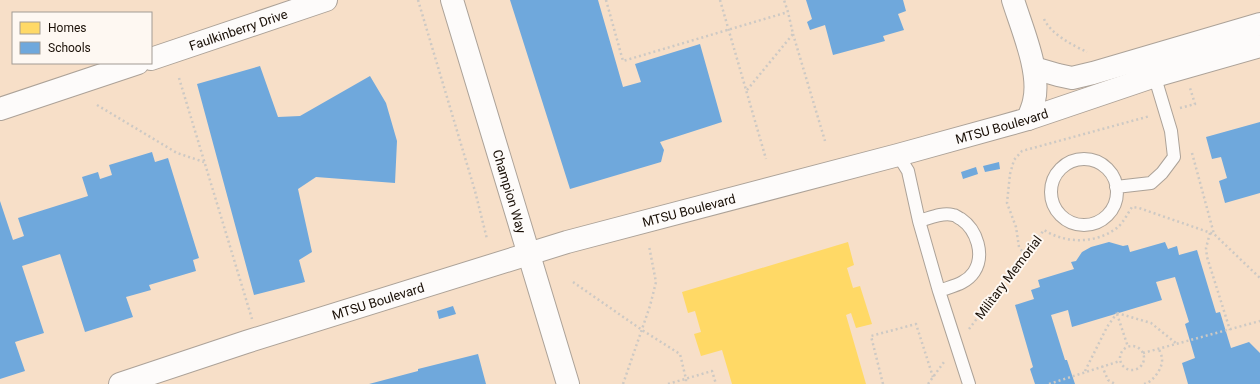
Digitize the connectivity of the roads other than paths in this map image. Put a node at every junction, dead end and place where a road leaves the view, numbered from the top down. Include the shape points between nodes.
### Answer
1 (326, 0) edge
2 (452, 0) edge
3 (1013, 0) edge
4 (1260, 24) edge
5 (1260, 46) edge
6 (152, 59) edge
7 (135, 64) edge
8 (1152, 66) junction
9 (1034, 68) junction
10 (0, 109) edge
11 (1028, 119) junction
12 (898, 155) junction
13 (1116, 187) junction
14 (919, 221) junction
15 (529, 254) junction
16 (939, 291) junction
17 (120, 384) edge
18 (568, 384) edge
19 (968, 384) edge

1 - 6 street, Faulkinberry Drive
2 - 15 street, Champion Way
3 - 9 street
4 - 8 street, MTSU Boulevard
5 - 8 street, MTSU Boulevard
7 - 10 street
8 - 9 street, MTSU Boulevard via 1072,78
8 - 11 street, MTSU Boulevard
8 - 13 lane via 1172,131 1174,157 1151,183
9 - 11 street via 1036,86
11 - 12 street, MTSU Boulevard
12 - 14 lane via 908,171
12 - 15 street, MTSU Boulevard
13 - 13 lane via 1113,177 1106,168 1087,159 1066,164 1052,181 1050,191 1057,212 1075,224 1086,225 1106,216 1116,198
14 - 16 lane
14 - 16 lane via 943,214 954,215 971,228 977,242 979,257 974,271 965,282
15 - 17 street, MTSU Boulevard
15 - 18 street, Champion Way
16 - 19 lane

